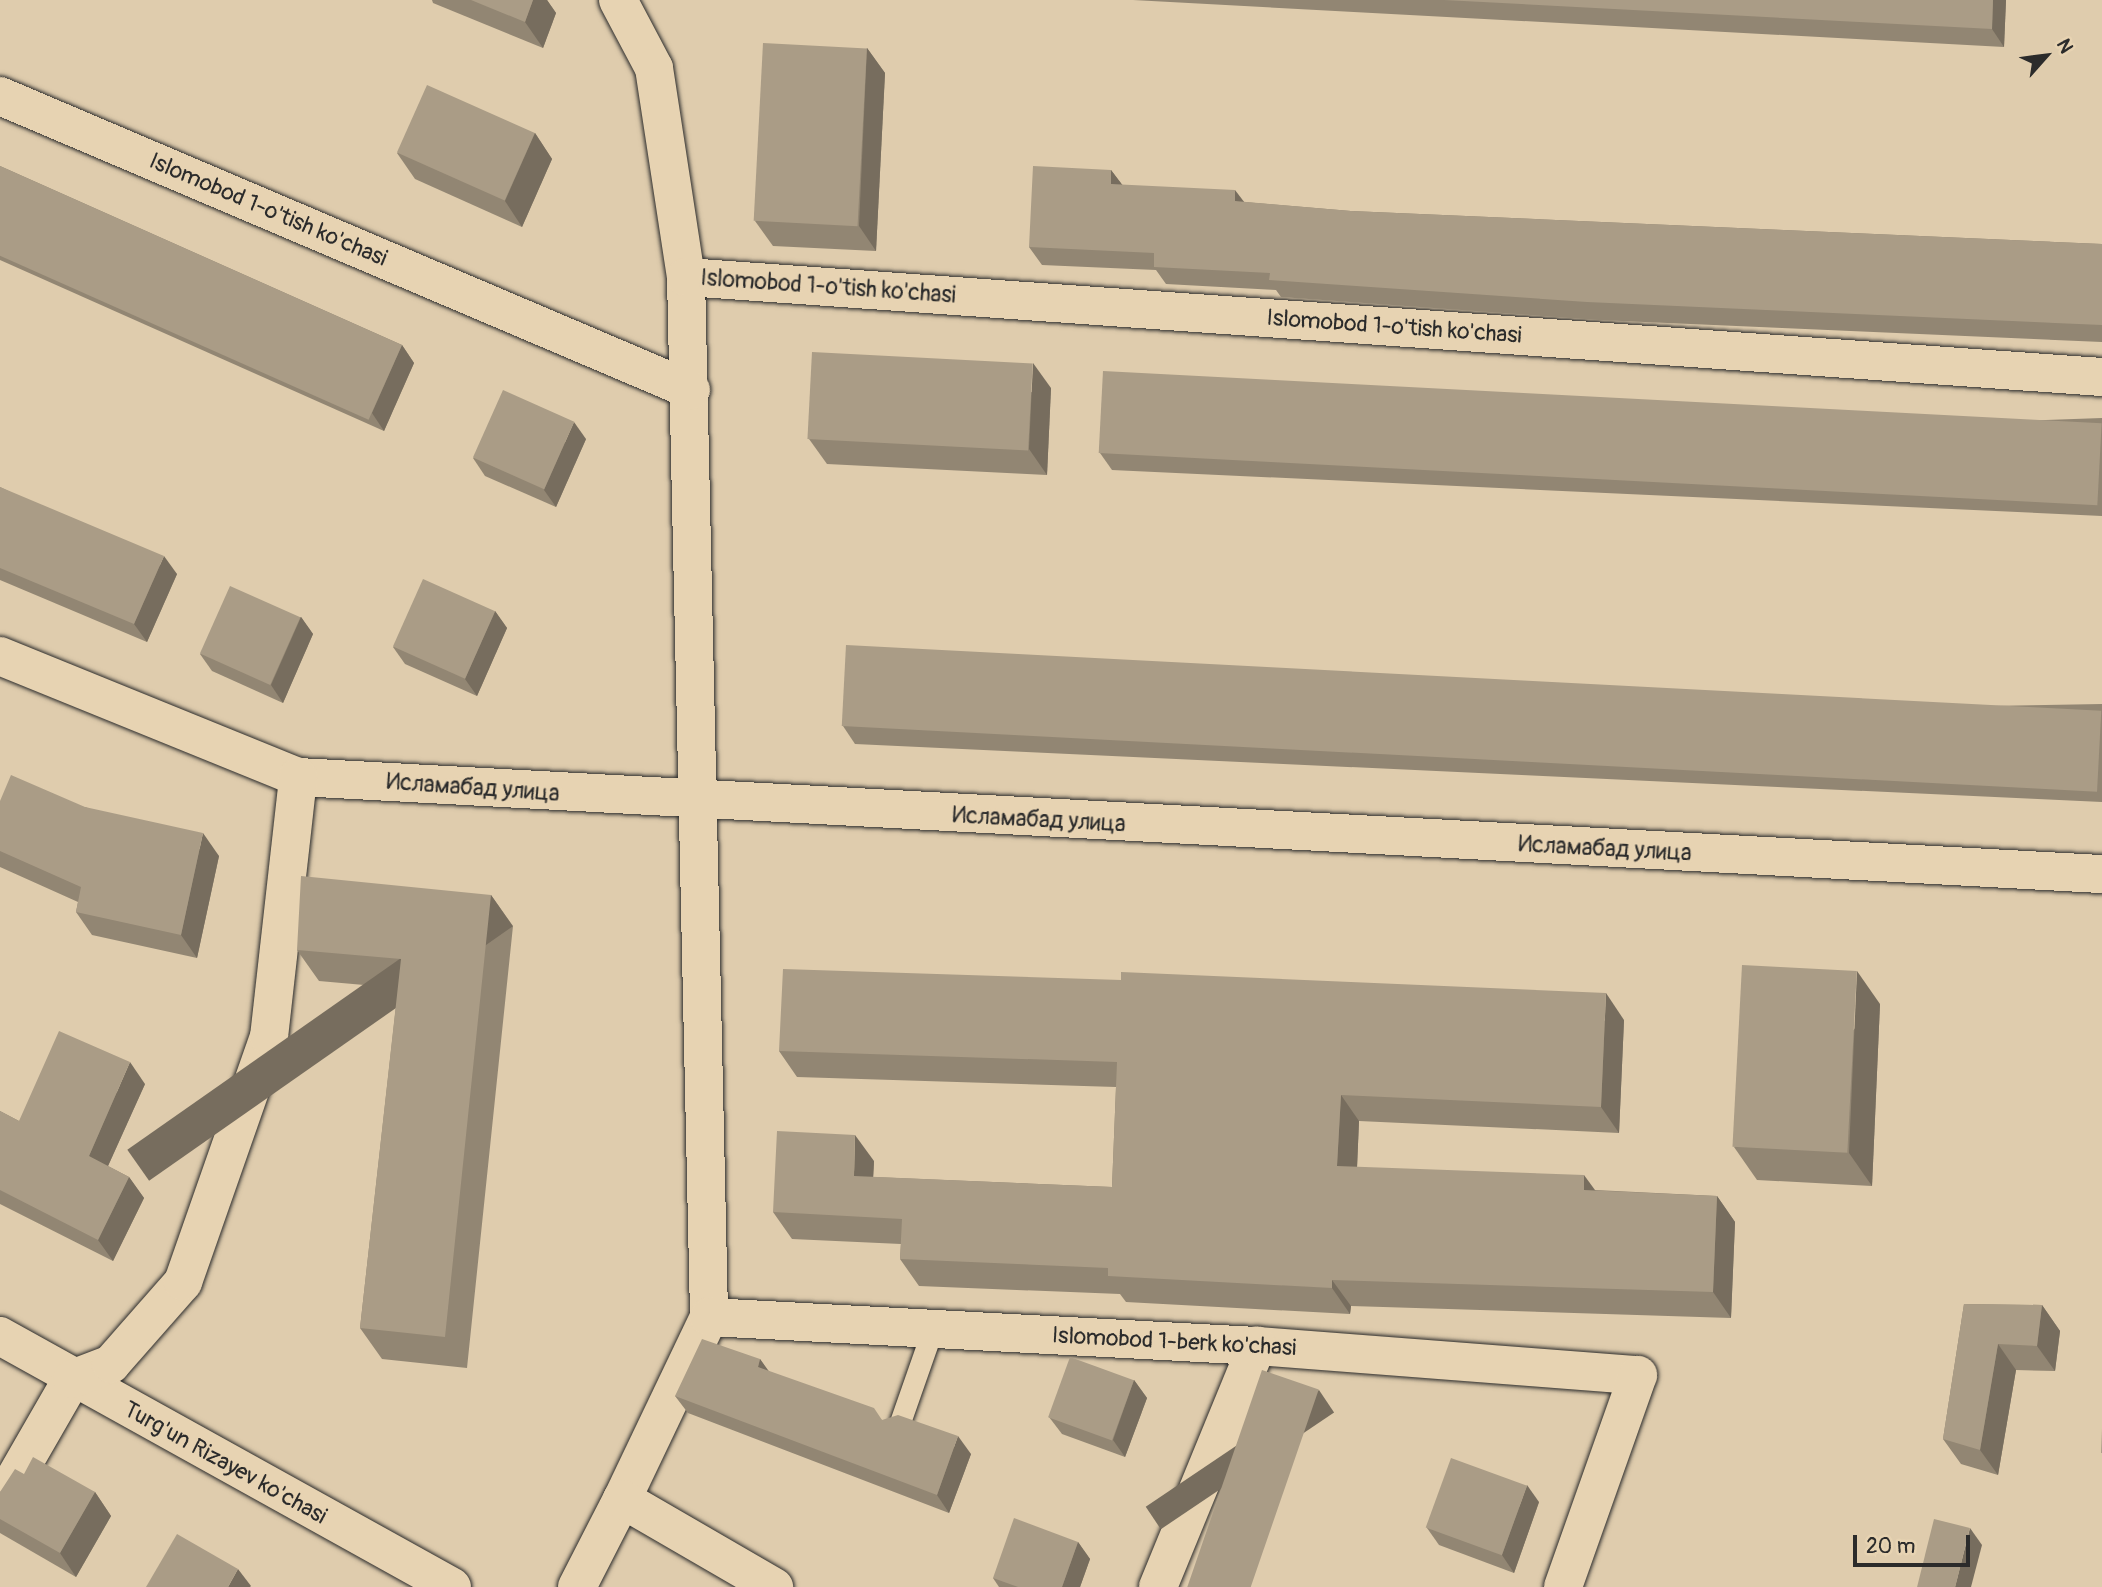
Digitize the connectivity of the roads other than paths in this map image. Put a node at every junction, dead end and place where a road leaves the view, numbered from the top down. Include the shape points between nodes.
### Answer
1 (627, 8) edge
2 (0, 96) edge
3 (686, 277) junction
4 (2102, 377) edge
5 (691, 390) junction
6 (0, 656) edge
7 (298, 778) junction
8 (698, 802) junction
9 (2102, 874) edge
10 (709, 1317) junction
11 (932, 1331) junction
12 (0, 1336) edge
13 (1257, 1346) junction
14 (72, 1379) junction
15 (899, 1424) edge
16 (622, 1499) junction
17 (0, 1504) edge
18 (452, 1587) edge
19 (577, 1587) edge
20 (774, 1587) edge
21 (1158, 1587) edge
22 (1563, 1587) edge

1 - 3 street via 653,68
2 - 5 street, Islomobod 1-o'tish ko'chasi
3 - 4 street, Islomobod 1-o'tish ko'chasi
3 - 5 street
5 - 8 street
6 - 7 street, Исламабад улица
7 - 8 street, Исламабад улица
7 - 14 street via 270,1037 183,1282 111,1364
8 - 9 street, Исламабад улица
8 - 10 street
10 - 11 street, Islomobod 1-berk ko'chasi
10 - 16 street
11 - 13 street, Islomobod 1-berk ko'chasi
11 - 15 lane
12 - 14 street, Turg'un Rizayev ko'chasi
13 - 21 street
13 - 22 street, Islomobod 1-berk ko'chasi via 1637,1374
14 - 17 street
14 - 18 street, Turg'un Rizayev ko'chasi
16 - 19 street
16 - 20 street

